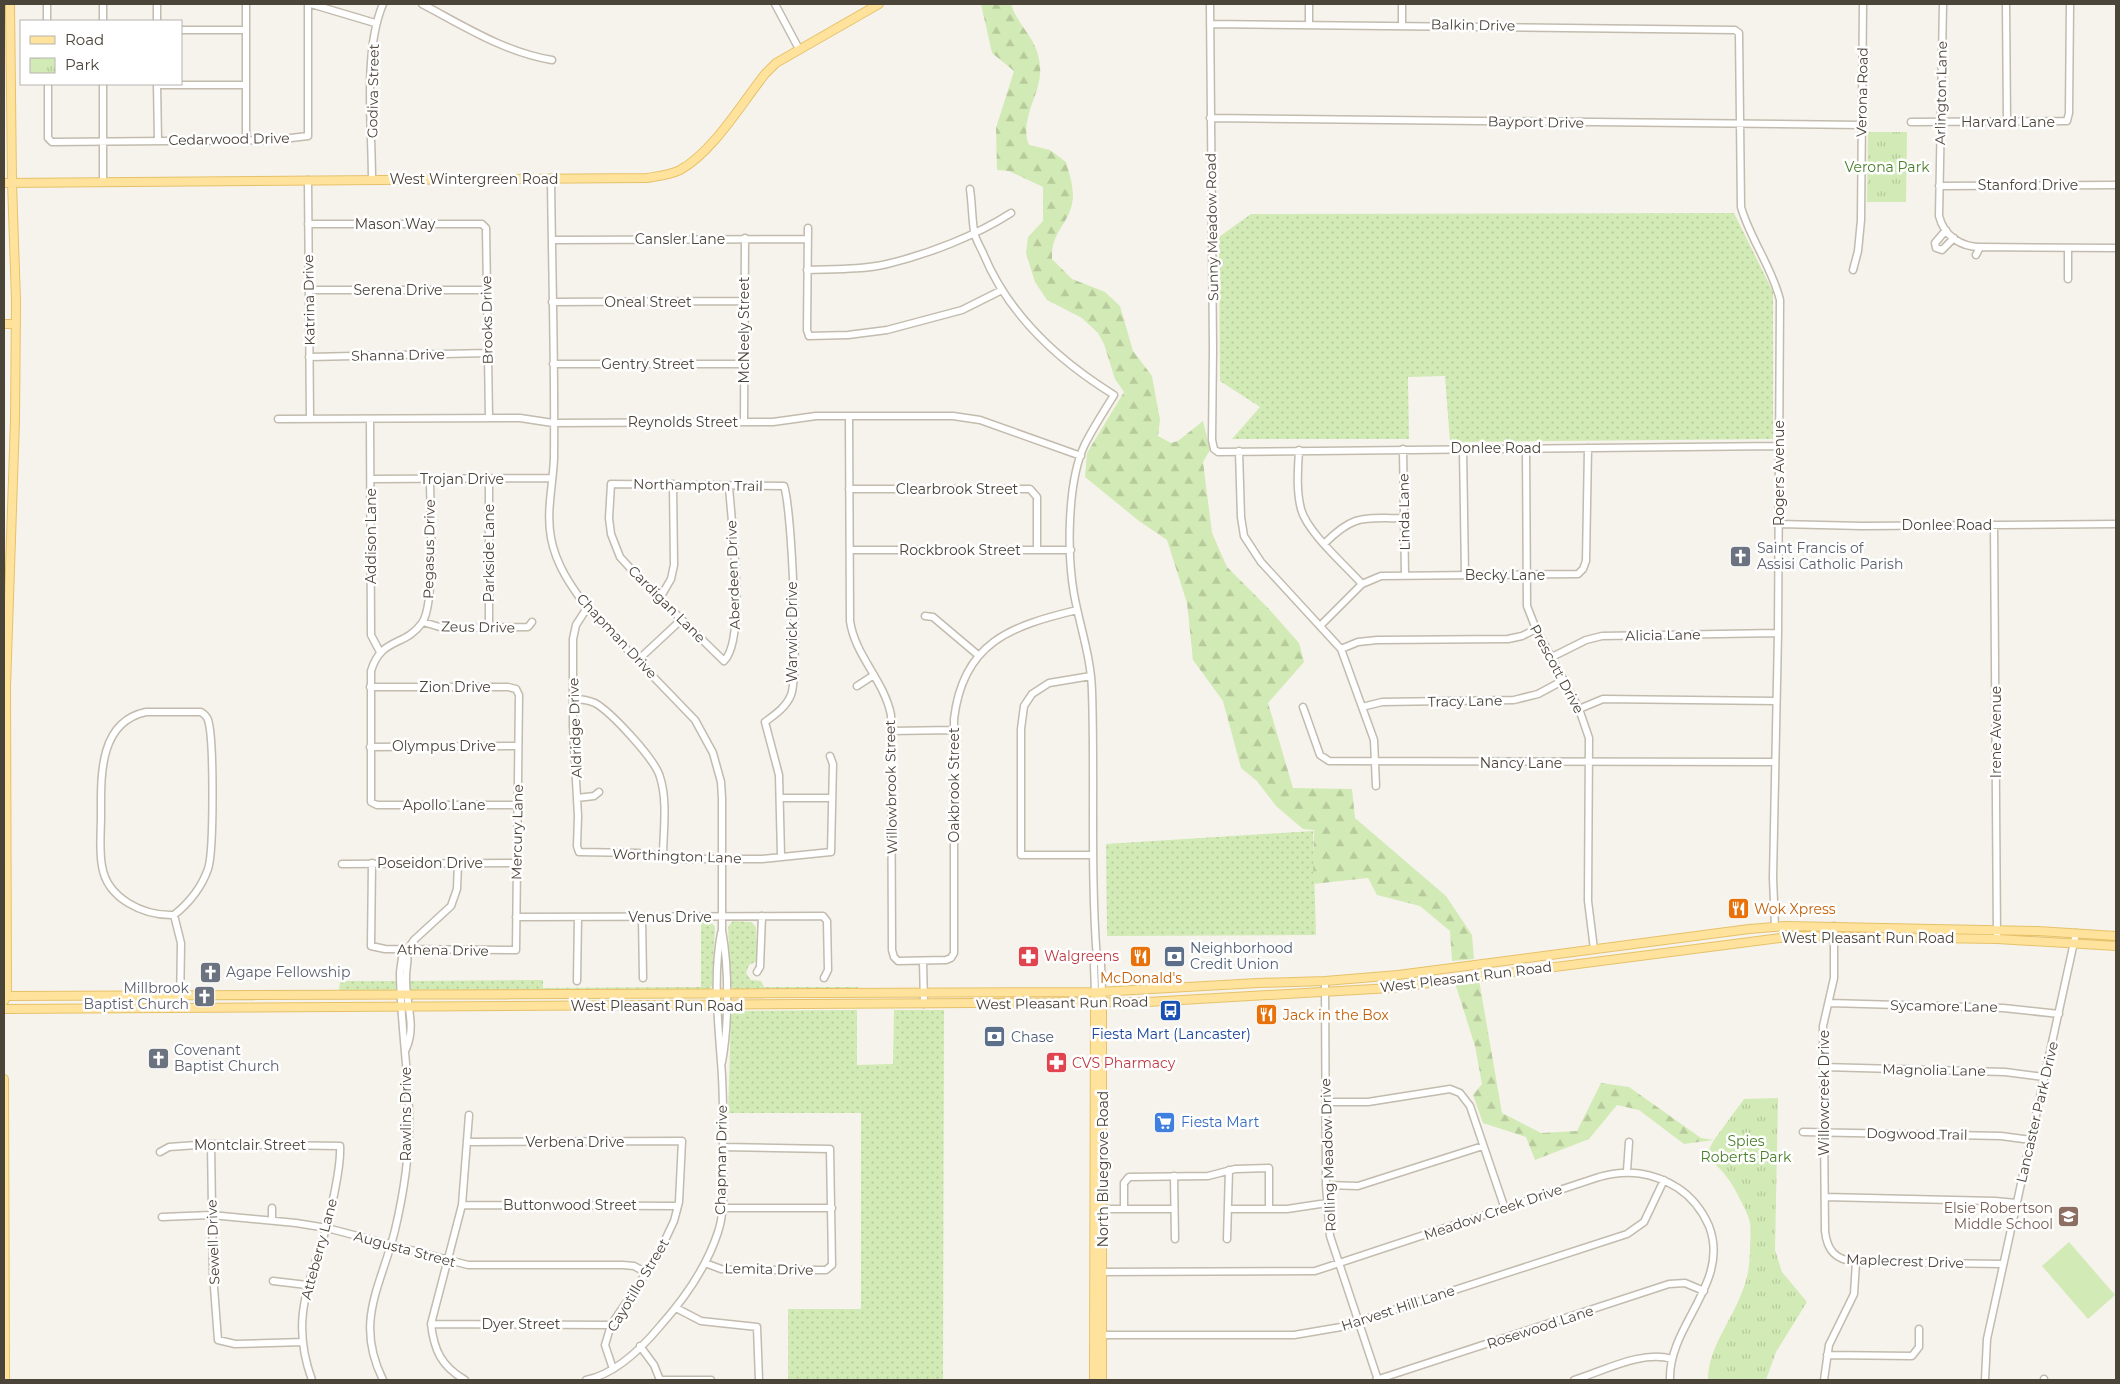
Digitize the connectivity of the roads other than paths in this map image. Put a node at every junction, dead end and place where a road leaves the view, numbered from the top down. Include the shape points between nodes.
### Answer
1 (10, 4) edge
2 (47, 4) edge
3 (103, 4) edge
4 (157, 4) edge
5 (246, 4) edge
6 (310, 4) edge
7 (383, 4) edge
8 (422, 4) edge
9 (775, 4) edge
10 (879, 4) edge
11 (1210, 4) edge
12 (1309, 4) edge
13 (1402, 4) edge
14 (1863, 4) edge
15 (1943, 4) edge
16 (2006, 4) edge
17 (2070, 4) edge
18 (47, 20) edge
19 (103, 20) edge
20 (157, 20) edge
21 (375, 24) junction
22 (1210, 24) junction
23 (1309, 24) junction
24 (1402, 25) junction
25 (182, 30) edge
26 (246, 30) junction
27 (1735, 30) joint
28 (799, 49) junction
29 (552, 60) dead end
30 (182, 84) edge
31 (48, 85) edge
32 (103, 85) edge
33 (157, 85) edge
34 (246, 85) junction
35 (1210, 118) junction
36 (1911, 122) dead end
37 (1941, 122) junction
38 (2006, 122) junction
39 (1740, 124) junction
40 (1862, 125) junction
41 (246, 140) junction
42 (158, 141) junction
43 (103, 142) junction
44 (551, 178) junction
45 (308, 180) junction
46 (372, 180) junction
47 (103, 182) junction
48 (8, 183) edge
49 (2116, 185) edge
50 (1939, 186) junction
51 (970, 189) dead end
52 (1010, 213) dead end
53 (308, 224) junction
54 (482, 224) joint
55 (808, 228) dead end
56 (1946, 230) junction
57 (974, 232) junction
58 (744, 238) junction
59 (1954, 238) junction
60 (808, 239) junction
61 (552, 240) junction
62 (1980, 247) junction
63 (2068, 248) junction
64 (2116, 248) edge
65 (1976, 255) dead end
66 (807, 270) junction
67 (1852, 270) dead end
68 (2068, 279) dead end
69 (309, 290) junction
70 (487, 290) junction
71 (1002, 290) junction
72 (552, 302) junction
73 (744, 302) junction
74 (4, 324) edge
75 (16, 324) junction
76 (488, 353) junction
77 (309, 357) junction
78 (553, 364) junction
79 (744, 364) junction
80 (849, 416) junction
81 (488, 418) junction
82 (278, 419) dead end
83 (310, 419) junction
84 (370, 419) junction
85 (744, 422) junction
86 (553, 423) junction
87 (1778, 446) junction
88 (1526, 448) junction
89 (1588, 448) junction
90 (1214, 449) joint
91 (1403, 449) junction
92 (1463, 449) junction
93 (1239, 450) junction
94 (1299, 450) junction
95 (1081, 456) junction
96 (4, 476) edge
97 (13, 476) junction
98 (552, 478) junction
99 (371, 479) junction
100 (430, 479) junction
101 (489, 479) junction
102 (611, 484) joint
103 (673, 484) junction
104 (729, 486) junction
105 (784, 486) joint
106 (849, 489) junction
107 (1404, 518) junction
108 (1779, 524) junction
109 (2116, 524) edge
110 (1994, 525) junction
111 (1325, 543) junction
112 (850, 550) junction
113 (1037, 550) junction
114 (1071, 550) junction
115 (1527, 574) junction
116 (1465, 575) junction
117 (1405, 576) junction
118 (1362, 584) junction
119 (660, 598) junction
120 (587, 608) junction
121 (1077, 610) junction
122 (925, 616) dead end
123 (682, 620) junction
124 (423, 622) junction
125 (532, 622) dead end
126 (1322, 625) junction
127 (489, 628) junction
128 (1536, 629) junction
129 (1778, 634) junction
130 (6, 641) edge
131 (1341, 649) junction
132 (380, 652) junction
133 (978, 655) junction
134 (1552, 657) junction
135 (638, 660) junction
136 (724, 661) joint
137 (874, 675) junction
138 (1091, 676) junction
139 (1564, 680) junction
140 (857, 686) dead end
141 (370, 687) junction
142 (573, 699) junction
143 (1776, 701) junction
144 (1302, 707) dead end
145 (1362, 707) junction
146 (1579, 709) junction
147 (518, 713) joint
148 (954, 730) junction
149 (891, 731) junction
150 (518, 746) junction
151 (370, 747) junction
152 (830, 756) dead end
153 (1375, 762) junction
154 (1775, 762) junction
155 (1590, 763) junction
156 (1376, 786) dead end
157 (5, 790) edge
158 (599, 792) dead end
159 (577, 798) junction
160 (780, 798) junction
161 (832, 798) junction
162 (517, 805) junction
163 (579, 852) joint
164 (780, 856) junction
165 (1093, 856) junction
166 (663, 857) junction
167 (722, 858) junction
168 (458, 863) junction
169 (517, 863) junction
170 (342, 864) dead end
171 (372, 864) junction
172 (174, 915) junction
173 (762, 916) junction
174 (516, 917) junction
175 (578, 917) junction
176 (642, 917) junction
177 (722, 917) junction
178 (1834, 926) junction
179 (1775, 927) junction
180 (1997, 930) junction
181 (2076, 933) junction
182 (1834, 936) junction
183 (2116, 936) edge
184 (1687, 937) junction
185 (1776, 937) junction
186 (1997, 939) junction
187 (2075, 942) junction
188 (2116, 946) edge
189 (1689, 948) junction
190 (407, 949) junction
191 (1594, 949) junction
192 (516, 950) joint
193 (1509, 960) junction
194 (923, 961) junction
195 (1595, 961) junction
196 (757, 972) dead end
197 (1511, 972) junction
198 (643, 978) dead end
199 (824, 978) dead end
200 (577, 981) dead end
201 (1325, 981) junction
202 (1188, 987) junction
203 (924, 992) junction
204 (1098, 992) junction
205 (1326, 992) junction
206 (862, 993) junction
207 (1013, 993) junction
208 (722, 994) junction
209 (634, 995) junction
210 (403, 996) junction
211 (180, 997) junction
212 (5, 998) edge
213 (1190, 1000) junction
214 (1099, 1003) junction
215 (1829, 1003) junction
216 (924, 1004) junction
217 (1013, 1004) junction
218 (862, 1005) junction
219 (634, 1006) junction
220 (722, 1006) junction
221 (401, 1007) junction
222 (410, 1007) junction
223 (180, 1008) junction
224 (4, 1009) edge
225 (2059, 1014) junction
226 (406, 1050) junction
227 (1823, 1067) junction
228 (2044, 1077) junction
229 (4, 1079) edge
230 (1099, 1093) junction
231 (1326, 1102) junction
232 (469, 1116) dead end
233 (1803, 1132) dead end
234 (1824, 1132) junction
235 (2030, 1140) junction
236 (682, 1141) joint
237 (469, 1142) junction
238 (1629, 1142) dead end
239 (211, 1144) junction
240 (340, 1146) joint
241 (1483, 1146) junction
242 (723, 1147) junction
243 (160, 1152) dead end
244 (1229, 1170) junction
245 (1627, 1171) junction
246 (1174, 1176) junction
247 (1664, 1180) junction
248 (1326, 1185) junction
249 (1825, 1198) junction
250 (1327, 1203) junction
251 (2016, 1203) junction
252 (462, 1204) junction
253 (678, 1206) junction
254 (272, 1208) dead end
255 (722, 1208) junction
256 (832, 1208) junction
257 (1103, 1209) junction
258 (1124, 1209) junction
259 (1174, 1209) junction
260 (1229, 1209) junction
261 (1269, 1209) junction
262 (1505, 1209) junction
263 (211, 1216) junction
264 (162, 1217) dead end
265 (272, 1220) junction
266 (326, 1228) junction
267 (1825, 1231) joint
268 (1175, 1239) dead end
269 (1227, 1239) dead end
270 (5, 1245) edge
271 (390, 1246) junction
272 (449, 1261) junction
273 (1856, 1262) junction
274 (705, 1263) junction
275 (1340, 1263) junction
276 (2003, 1264) junction
277 (1099, 1272) junction
278 (647, 1273) junction
279 (272, 1281) dead end
280 (307, 1284) junction
281 (1704, 1291) junction
282 (676, 1308) junction
283 (1358, 1321) junction
284 (431, 1324) junction
285 (610, 1325) junction
286 (1919, 1329) dead end
287 (5, 1332) edge
288 (1098, 1335) junction
289 (303, 1342) junction
290 (640, 1346) junction
291 (1827, 1356) junction
292 (1672, 1359) junction
293 (613, 1369) junction
294 (5, 1380) edge
295 (312, 1380) edge
296 (383, 1380) edge
297 (465, 1380) edge
298 (586, 1380) edge
299 (660, 1380) edge
300 (711, 1380) edge
301 (759, 1380) edge
302 (1094, 1380) edge
303 (1102, 1380) edge
304 (1377, 1380) edge
305 (1574, 1380) edge
306 (1670, 1380) edge
307 (1824, 1380) edge
308 (1985, 1380) edge

1 - 48 main road
2 - 18 street
3 - 19 street
4 - 20 street
5 - 26 street
6 - 21 street, Cedarwood Drive
6 - 41 street, Cedarwood Drive via 308,136
7 - 21 street, Godiva Street
8 - 29 street via 506,48
9 - 28 street
10 - 28 main road, West Wintergreen Road
11 - 22 street, Sunny Meadow Road
12 - 23 street
13 - 24 street
14 - 40 street, Verona Road
15 - 37 street, Arlington Lane
16 - 38 street
17 - 38 street, Harvard Lane via 2067,121
21 - 46 street, Godiva Street via 371,56
22 - 23 street, Balkin Drive
22 - 35 street, Sunny Meadow Road
23 - 24 street, Balkin Drive
24 - 27 street, Balkin Drive
25 - 26 street
26 - 34 street
27 - 39 street, Rogers Avenue via 1740,39
28 - 44 main road, West Wintergreen Road via 765,74 704,152 679,170 647,178
30 - 34 street
31 - 43 street, Cedarwood Drive via 48,138 52,142
32 - 43 street
33 - 42 street
34 - 41 street
35 - 39 street, Bayport Drive
35 - 90 street, Sunny Meadow Road
36 - 37 street, Harvard Lane
37 - 38 street, Harvard Lane
37 - 50 street, Arlington Lane
39 - 40 street, Bayport Drive
39 - 87 street, Rogers Avenue via 1741,207 1776,282 1780,300
40 - 67 street, Verona Road via 1861,220 1858,251
41 - 42 street, Cedarwood Drive
42 - 43 street, Cedarwood Drive
43 - 47 street
44 - 46 main road, West Wintergreen Road
44 - 61 street, Chapman Drive
45 - 46 main road, West Wintergreen Road
45 - 47 main road, West Wintergreen Road
45 - 53 street, Katrina Drive
47 - 48 main road, West Wintergreen Road
48 - 75 main road
49 - 50 street, Stanford Drive
50 - 56 street, Arlington Lane via 1939,216
51 - 57 street
52 - 57 street
53 - 54 street, Mason Way
53 - 69 street, Katrina Drive
54 - 70 street, Brooks Drive via 486,228
55 - 60 street
56 - 59 street, Arlington Lane
56 - 59 street via 1935,242 1936,248 1942,250
57 - 66 street via 887,264
57 - 71 street via 990,272
58 - 60 street, Cansler Lane
58 - 61 street, Cansler Lane
58 - 73 street, McNeely Street
59 - 62 street, Arlington Lane via 1963,246
60 - 66 street
61 - 72 street, Chapman Drive
62 - 63 street, Arlington Lane
62 - 65 street
63 - 64 street, Arlington Lane
63 - 68 street
66 - 71 street via 809,336 887,330 962,310
69 - 70 street, Serena Drive
69 - 77 street, Katrina Drive
70 - 76 street, Brooks Drive
71 - 95 street via 1030,326 1077,370 1114,395
72 - 73 street, Oneal Street
72 - 78 street, Chapman Drive
73 - 79 street, McNeely Street
74 - 75 main road
75 - 97 main road
76 - 77 street, Shanna Drive
76 - 81 street, Brooks Drive
77 - 83 street, Katrina Drive
78 - 79 street, Gentry Street
78 - 86 street, Chapman Drive
79 - 85 street, McNeely Street
80 - 85 street, Reynolds Street
80 - 95 street, Reynolds Street via 970,417
80 - 106 street, Willowbrook Street
81 - 84 street, Reynolds Street
81 - 86 street, Reynolds Street
82 - 83 street, Reynolds Street
83 - 84 street, Reynolds Street
84 - 99 street, Addison Lane
85 - 86 street, Reynolds Street
86 - 98 street, Chapman Drive
87 - 89 street, Donlee Road
87 - 108 street, Rogers Avenue
88 - 89 street, Donlee Road
88 - 92 street, Donlee Road
88 - 115 street, Prescott Drive
89 - 115 street, Becky Lane via 1585,566 1578,574
90 - 93 street, Donlee Road via 1218,452
91 - 92 street, Donlee Road
91 - 94 street, Donlee Road
91 - 107 street, Linda Lane
92 - 116 street
93 - 94 street, Donlee Road
93 - 126 street via 1242,524 1249,546
94 - 111 street via 1301,509 1309,525
95 - 114 street, North Bluegrove Road via 1073,481
96 - 97 main road
97 - 130 main road
98 - 101 street, Trojan Drive
98 - 120 street, Chapman Drive via 551,539 566,579
99 - 100 street, Trojan Drive
99 - 132 street, Addison Lane via 371,635
100 - 101 street, Trojan Drive
100 - 124 street, Pegasus Drive via 429,599
101 - 127 street, Parkside Lane
102 - 103 street, Northampton Trail
102 - 119 street, Cardigan Lane via 609,518 616,549
103 - 104 street, Northampton Trail
103 - 119 street via 674,564 671,579
104 - 105 street, Northampton Trail
104 - 136 street, Aberdeen Drive via 736,622 733,645
105 - 160 street, Warwick Drive via 792,562 794,683 786,705 766,722 778,764
106 - 112 street, Willowbrook Street
106 - 113 street, Clearbrook Street via 1030,489 1037,497
107 - 111 street via 1356,520 1342,525
107 - 117 street, Linda Lane
108 - 110 street, Donlee Road
108 - 129 street, Rogers Avenue
109 - 110 street, Donlee Road
110 - 180 street, Irene Avenue
111 - 118 street
112 - 113 street, Rockbrook Street
112 - 137 street, Willowbrook Street via 852,632 858,650
113 - 114 street, Rockbrook Street
114 - 121 street, North Bluegrove Road
115 - 116 street, Becky Lane
115 - 128 street, Prescott Drive via 1527,606
116 - 117 street, Becky Lane
117 - 118 street, Becky Lane via 1381,576
118 - 126 street, Becky Lane
119 - 123 street, Cardigan Lane
120 - 135 street, Chapman Drive
120 - 142 street, Aldridge Drive via 573,634
121 - 133 street, Oakbrook Street via 1019,626 992,642
121 - 138 street, North Bluegrove Road
122 - 133 street via 933,617
123 - 135 street
123 - 136 street, Cardigan Lane
124 - 127 street, Zeus Drive via 443,628
124 - 132 street via 415,632
125 - 127 street, Zeus Drive via 528,627
126 - 131 street
128 - 131 street via 1508,639 1377,640 1358,642
128 - 134 street, Prescott Drive
129 - 134 street, Alicia Lane via 1602,636 1586,640
129 - 143 street, Rogers Avenue
130 - 157 main road
131 - 145 street
132 - 141 street via 371,671
133 - 148 street, Oakbrook Street via 959,696
134 - 139 street, Prescott Drive
135 - 167 street, Chapman Drive via 695,720 710,745 721,782
137 - 140 street
137 - 149 street, Willowbrook Street via 889,705
138 - 165 street, North Bluegrove Road
138 - 165 street via 1049,684 1032,694 1024,706 1021,729 1021,855
139 - 145 street, Tracy Lane via 1538,694 1514,700 1382,702
139 - 146 street, Prescott Drive
141 - 147 street, Zion Drive via 508,687 516,689 519,695
141 - 151 street
142 - 159 street, Aldridge Drive
142 - 166 street via 598,705 644,750 660,775 664,794
143 - 146 street via 1603,699
143 - 154 street, Rogers Avenue
144 - 153 street, Nancy Lane via 1323,760
145 - 153 street via 1374,740
146 - 155 street, Prescott Drive via 1588,738
147 - 150 street, Mercury Lane
148 - 149 street
148 - 194 street, Oakbrook Street via 955,948 950,959
149 - 194 street, Willowbrook Street via 892,950 898,960
150 - 151 street, Olympus Drive
150 - 162 street, Mercury Lane
151 - 162 street, Apollo Lane via 371,802 377,805
152 - 161 street via 833,764
153 - 155 street, Nancy Lane
153 - 156 street
154 - 155 street, Nancy Lane
154 - 179 street, Rogers Avenue
155 - 191 street, Prescott Drive via 1588,902
157 - 212 main road
158 - 159 street via 594,796
159 - 163 street, Aldridge Drive via 576,846
160 - 161 street
160 - 164 street, Warwick Drive
161 - 164 street, Worthington Lane via 831,852
162 - 169 street, Mercury Lane
163 - 166 street, Worthington Lane via 638,853
164 - 167 street, Worthington Lane
165 - 204 street, North Bluegrove Road via 1097,960 1094,965
166 - 167 street, Worthington Lane
167 - 177 street, Chapman Drive
168 - 169 street, Poseidon Drive
168 - 171 street, Poseidon Drive
168 - 190 street, Rawlins Drive via 457,889 451,906
169 - 174 street, Mercury Lane
170 - 171 street, Poseidon Drive
171 - 190 street, Athena Drive via 371,946
172 - 172 street via 149,912 128,903 108,883 102,866 103,761 111,739 126,720 146,712 201,712 208,721 212,771 210,861 196,891
172 - 211 street via 181,943
173 - 177 street, Venus Drive
173 - 196 street via 760,967
173 - 199 street, Venus Drive via 823,916 827,921 828,950 828,970
174 - 175 street, Venus Drive
174 - 192 street, Mercury Lane
175 - 176 street, Venus Drive
175 - 200 street
176 - 177 street, Venus Drive
176 - 198 street
177 - 208 street, Chapman Drive via 718,949
178 - 179 main road, West Pleasant Run Road
178 - 180 main road, West Pleasant Run Road
178 - 182 street, Willowcreek Drive
179 - 184 main road, West Pleasant Run Road
179 - 185 main road
180 - 181 main road, West Pleasant Run Road
180 - 186 street, Irene Avenue
181 - 183 main road, West Pleasant Run Road
181 - 187 street, Lancaster Park Drive
182 - 185 main road, West Pleasant Run Road
182 - 186 main road, West Pleasant Run Road
182 - 215 street, Willowcreek Drive via 1834,978
184 - 189 main road
184 - 191 main road, West Pleasant Run Road
185 - 189 main road, West Pleasant Run Road
186 - 187 main road, West Pleasant Run Road
187 - 188 main road, West Pleasant Run Road
187 - 225 street, Lancaster Park Drive
189 - 195 main road, West Pleasant Run Road
190 - 192 street, Athena Drive
190 - 210 street, Rawlins Drive via 402,958
191 - 193 main road, West Pleasant Run Road
191 - 195 main road
193 - 197 main road
193 - 201 main road, West Pleasant Run Road
194 - 203 street
195 - 197 main road, West Pleasant Run Road
197 - 205 main road, West Pleasant Run Road via 1391,988
201 - 202 main road, West Pleasant Run Road
201 - 205 street, Rolling Meadow Drive
202 - 204 main road, West Pleasant Run Road
202 - 213 main road
203 - 206 main road, West Pleasant Run Road
203 - 207 main road, West Pleasant Run Road
203 - 216 street
204 - 207 main road, West Pleasant Run Road
204 - 214 main road, North Bluegrove Road
205 - 213 main road, West Pleasant Run Road
205 - 231 street, Rolling Meadow Drive
206 - 208 main road, West Pleasant Run Road
206 - 218 main road
207 - 217 main road
208 - 209 main road, West Pleasant Run Road
208 - 220 street, Chapman Drive
209 - 210 main road, West Pleasant Run Road
209 - 219 main road
210 - 211 main road, West Pleasant Run Road
210 - 221 street, Rawlins Drive
210 - 222 street, Rawlins Drive
211 - 212 main road, West Pleasant Run Road
211 - 223 street
213 - 214 main road, West Pleasant Run Road
214 - 217 main road, West Pleasant Run Road
214 - 230 main road, North Bluegrove Road
215 - 225 street, Sycamore Lane via 2003,1008
215 - 227 street, Willowcreek Drive via 1823,1026
216 - 217 main road, West Pleasant Run Road
216 - 218 main road, West Pleasant Run Road
218 - 220 main road, West Pleasant Run Road
219 - 220 main road, West Pleasant Run Road
219 - 222 main road, West Pleasant Run Road
220 - 242 street, Chapman Drive
221 - 222 main road, West Pleasant Run Road
221 - 223 main road, West Pleasant Run Road
221 - 226 street, Rawlins Drive
222 - 226 street, Rawlins Drive via 411,1039
223 - 224 main road, West Pleasant Run Road
225 - 228 street, Lancaster Park Drive
226 - 271 street, Rawlins Drive via 408,1152
227 - 228 street, Magnolia Lane via 2005,1072
227 - 234 street, Willowcreek Drive
228 - 235 street, Lancaster Park Drive
229 - 270 main road
230 - 257 main road, North Bluegrove Road
230 - 277 main road, North Bluegrove Road
231 - 241 street via 1368,1102 1450,1089 1465,1097
231 - 248 street, Rolling Meadow Drive
232 - 237 street
233 - 234 street, Dogwood Trail
234 - 235 street, Dogwood Trail via 2000,1136
234 - 249 street, Willowcreek Drive
235 - 251 street, Lancaster Park Drive
236 - 237 street, Verbena Drive
236 - 253 street, Cayotillo Street
237 - 252 street
238 - 245 street
239 - 240 street, Montclair Street
239 - 243 street, Montclair Street via 169,1148
239 - 263 street, Sewell Drive
240 - 266 street, Atteberry Lane
241 - 248 street via 1358,1186
241 - 262 street
242 - 255 street, Chapman Drive
242 - 256 street via 830,1149
244 - 246 street via 1208,1176
244 - 260 street
244 - 261 street via 1269,1168
245 - 247 street, Meadow Creek Drive via 1638,1171
245 - 262 street, Meadow Creek Drive via 1599,1177
246 - 258 street via 1127,1178 1124,1183
246 - 259 street
247 - 281 street, Meadow Creek Drive via 1690,1197 1710,1229 1714,1258
247 - 283 street, Harvest Hill Lane via 1644,1222 1627,1234
248 - 250 street, Rolling Meadow Drive
249 - 251 street
249 - 267 street, Willowcreek Drive
250 - 261 street
250 - 275 street, Rolling Meadow Drive via 1330,1236
251 - 276 street, Lancaster Park Drive
252 - 253 street, Buttonwood Street
252 - 272 street
253 - 278 street, Cayotillo Street via 666,1241
254 - 265 street
255 - 256 street
255 - 274 street, Chapman Drive via 719,1230
256 - 274 street, Lemita Drive via 832,1264 826,1270 735,1270
257 - 258 street
257 - 277 main road, North Bluegrove Road
258 - 259 street
259 - 268 street
260 - 261 street
260 - 269 street
262 - 275 street, Meadow Creek Drive
263 - 264 street, Augusta Street
263 - 265 street, Augusta Street
263 - 289 street, Sewell Drive via 218,1340 235,1344
265 - 266 street, Augusta Street
266 - 271 street, Augusta Street
266 - 280 street, Atteberry Lane
267 - 273 street, Maplecrest Drive via 1833,1254
270 - 287 main road
271 - 272 street, Augusta Street
271 - 296 street, Rawlins Drive via 369,1322 373,1355
272 - 278 street, Augusta Street via 468,1265 628,1265
272 - 284 street
273 - 276 street, Maplecrest Drive
273 - 291 street via 1854,1294
274 - 282 street, Chapman Drive
275 - 277 street, Meadow Creek Drive via 1314,1271 1294,1272
275 - 283 street, Rolling Meadow Drive
276 - 308 street, Lancaster Park Drive via 1986,1339
277 - 288 main road, North Bluegrove Road
278 - 285 street, Cayotillo Street
279 - 280 street
280 - 289 street, Atteberry Lane via 302,1313
281 - 292 street, Meadow Creek Drive
281 - 304 street, Rosewood Lane via 1685,1283 1669,1284
282 - 290 street, Chapman Drive
282 - 301 street via 701,1321 755,1326 758,1329
283 - 288 street, Harvest Hill Lane via 1330,1330 1294,1335
283 - 304 street, Rolling Meadow Drive
284 - 285 street, Dyer Street
284 - 297 street via 439,1358
285 - 293 street, Cayotillo Street via 605,1345
286 - 291 street via 1919,1347 1912,1356
287 - 294 main road
288 - 302 main road, North Bluegrove Road
288 - 303 main road, North Bluegrove Road
289 - 295 street, Atteberry Lane
290 - 293 street, Chapman Drive
290 - 299 street
291 - 307 street
292 - 305 street via 1661,1356 1642,1358
292 - 306 street, Meadow Creek Drive
293 - 298 street, Chapman Drive via 598,1378
299 - 300 street

